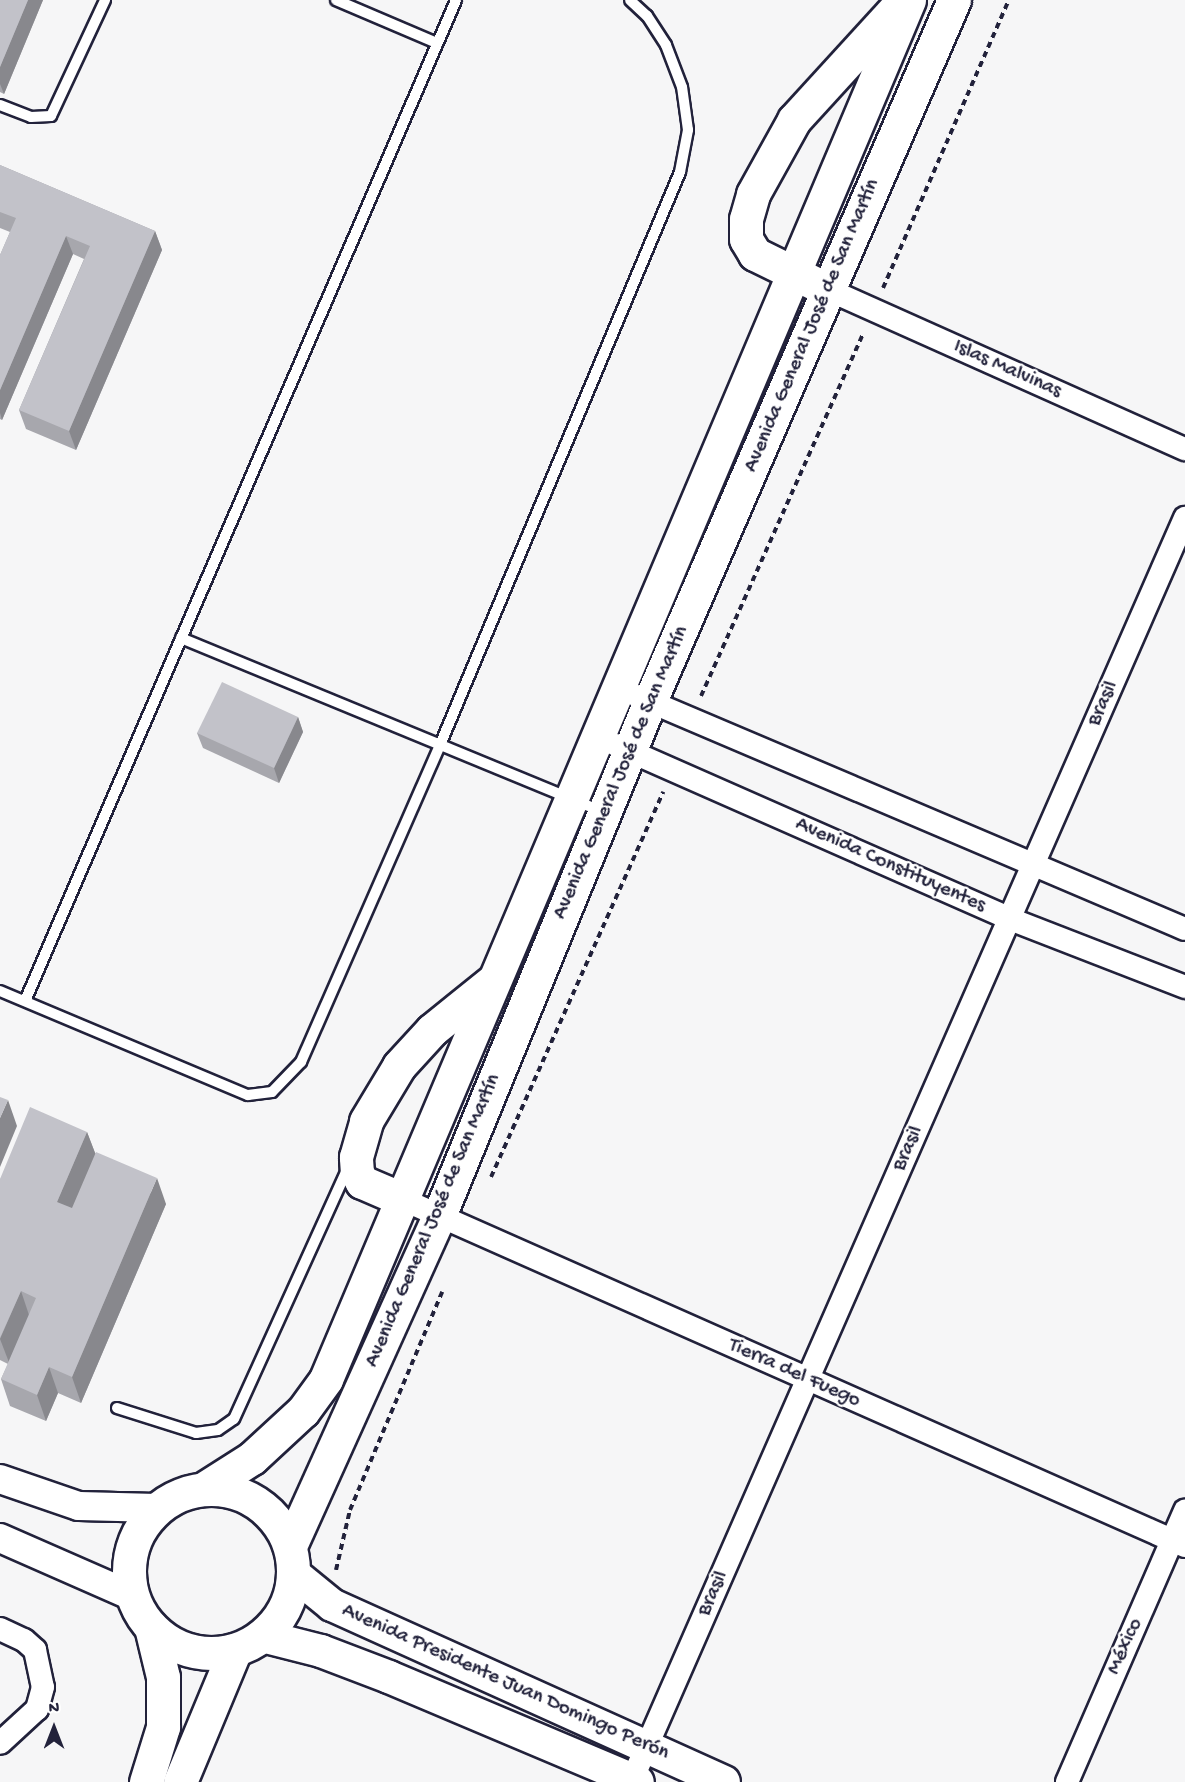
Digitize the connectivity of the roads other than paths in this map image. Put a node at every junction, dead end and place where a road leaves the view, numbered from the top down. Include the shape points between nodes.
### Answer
1 (105, 0) edge
2 (336, 0) edge
3 (456, 0) edge
4 (630, 0) edge
5 (903, 0) edge
6 (909, 0) edge
7 (954, 0) edge
8 (437, 44) junction
9 (0, 105) edge
10 (794, 272) junction
11 (829, 290) junction
12 (1185, 449) edge
13 (1185, 518) edge
14 (181, 638) junction
15 (619, 689) junction
16 (650, 701) junction
17 (598, 737) junction
18 (440, 745) junction
19 (629, 750) junction
20 (573, 799) junction
21 (604, 812) junction
22 (1033, 866) junction
23 (1010, 919) junction
24 (1185, 929) edge
25 (498, 977) junction
26 (1185, 987) edge
27 (0, 991) edge
28 (25, 1001) junction
29 (350, 1186) junction
30 (404, 1200) junction
31 (439, 1216) junction
32 (808, 1381) junction
33 (117, 1408) dead end
34 (0, 1479) edge
35 (205, 1488) junction
36 (157, 1508) junction
37 (1185, 1512) edge
38 (0, 1538) edge
39 (1179, 1543) edge
40 (292, 1560) junction
41 (132, 1596) junction
42 (151, 1627) junction
43 (0, 1629) edge
44 (248, 1643) junction
45 (0, 1743) edge
46 (646, 1748) junction
47 (635, 1781) edge
48 (146, 1782) edge
49 (180, 1782) edge
50 (724, 1782) edge
51 (1067, 1782) edge

1 - 9 lane via 51,116 31,117
2 - 8 lane
3 - 8 lane
4 - 18 lane via 647,16 666,45 682,87 688,130 680,172
5 - 10 highway via 794,120 753,194 746,219 746,239 756,254
6 - 10 highway, Avenida General José de San Martín
7 - 11 highway, Avenida General José de San Martín
8 - 14 lane
10 - 11 highway
10 - 15 highway, Avenida General José de San Martín
11 - 12 street, Islas Malvinas
11 - 16 highway, Avenida General José de San Martín
13 - 22 street, Brasil
14 - 18 lane
14 - 28 lane
15 - 16 street
15 - 17 highway, Avenida General José de San Martín
16 - 19 highway, Avenida General José de San Martín
16 - 22 street
17 - 19 street, Avenida Constituyentes
17 - 20 highway, Avenida General José de San Martín
18 - 20 lane
18 - 28 lane via 301,1062 272,1092 248,1095 206,1080
19 - 21 highway, Avenida General José de San Martín
19 - 23 street, Avenida Constituyentes
20 - 21 lane
20 - 25 highway, Avenida General José de San Martín
21 - 31 highway, Avenida General José de San Martín
22 - 23 street, Brasil
22 - 24 street
23 - 26 street, Avenida Constituyentes
23 - 32 street, Brasil
25 - 29 highway via 432,1030 399,1066 377,1099 359,1143 357,1173
25 - 30 highway, Avenida General José de San Martín
27 - 28 lane
29 - 30 highway
29 - 33 lane via 234,1419 218,1430 196,1433
30 - 31 street, Tierra del Fuego
30 - 35 highway, Avenida General José de San Martín via 326,1379 303,1411 252,1458
31 - 32 street, Tierra del Fuego
31 - 40 highway, Avenida General José de San Martín
32 - 39 street, Tierra del Fuego
32 - 46 street, Brasil
34 - 36 street via 79,1506
35 - 36 highway, Avenida General José de San Martín via 180,1494
35 - 40 highway, Avenida General José de San Martín via 233,1491 258,1502 278,1521
36 - 41 highway, Avenida General José de San Martín via 140,1528 130,1553
37 - 39 street, México
38 - 41 street
39 - 51 street, México
40 - 44 highway, Avenida General José de San Martín via 286,1605
40 - 46 main road, Avenida Presidente Juan Domingo Perón via 332,1605
41 - 42 highway, Avenida General José de San Martín
42 - 44 highway, Avenida General José de San Martín via 189,1650 212,1653
42 - 48 highway, Avenida General José de San Martín via 163,1677 163,1727
43 - 45 street via 35,1650 44,1687 37,1709
44 - 47 main road, Avenida Presidente Juan Domingo Perón via 321,1651
44 - 49 highway, Avenida General José de San Martín
46 - 47 street, Brasil
46 - 50 main road, Avenida Presidente Juan Domingo Perón

